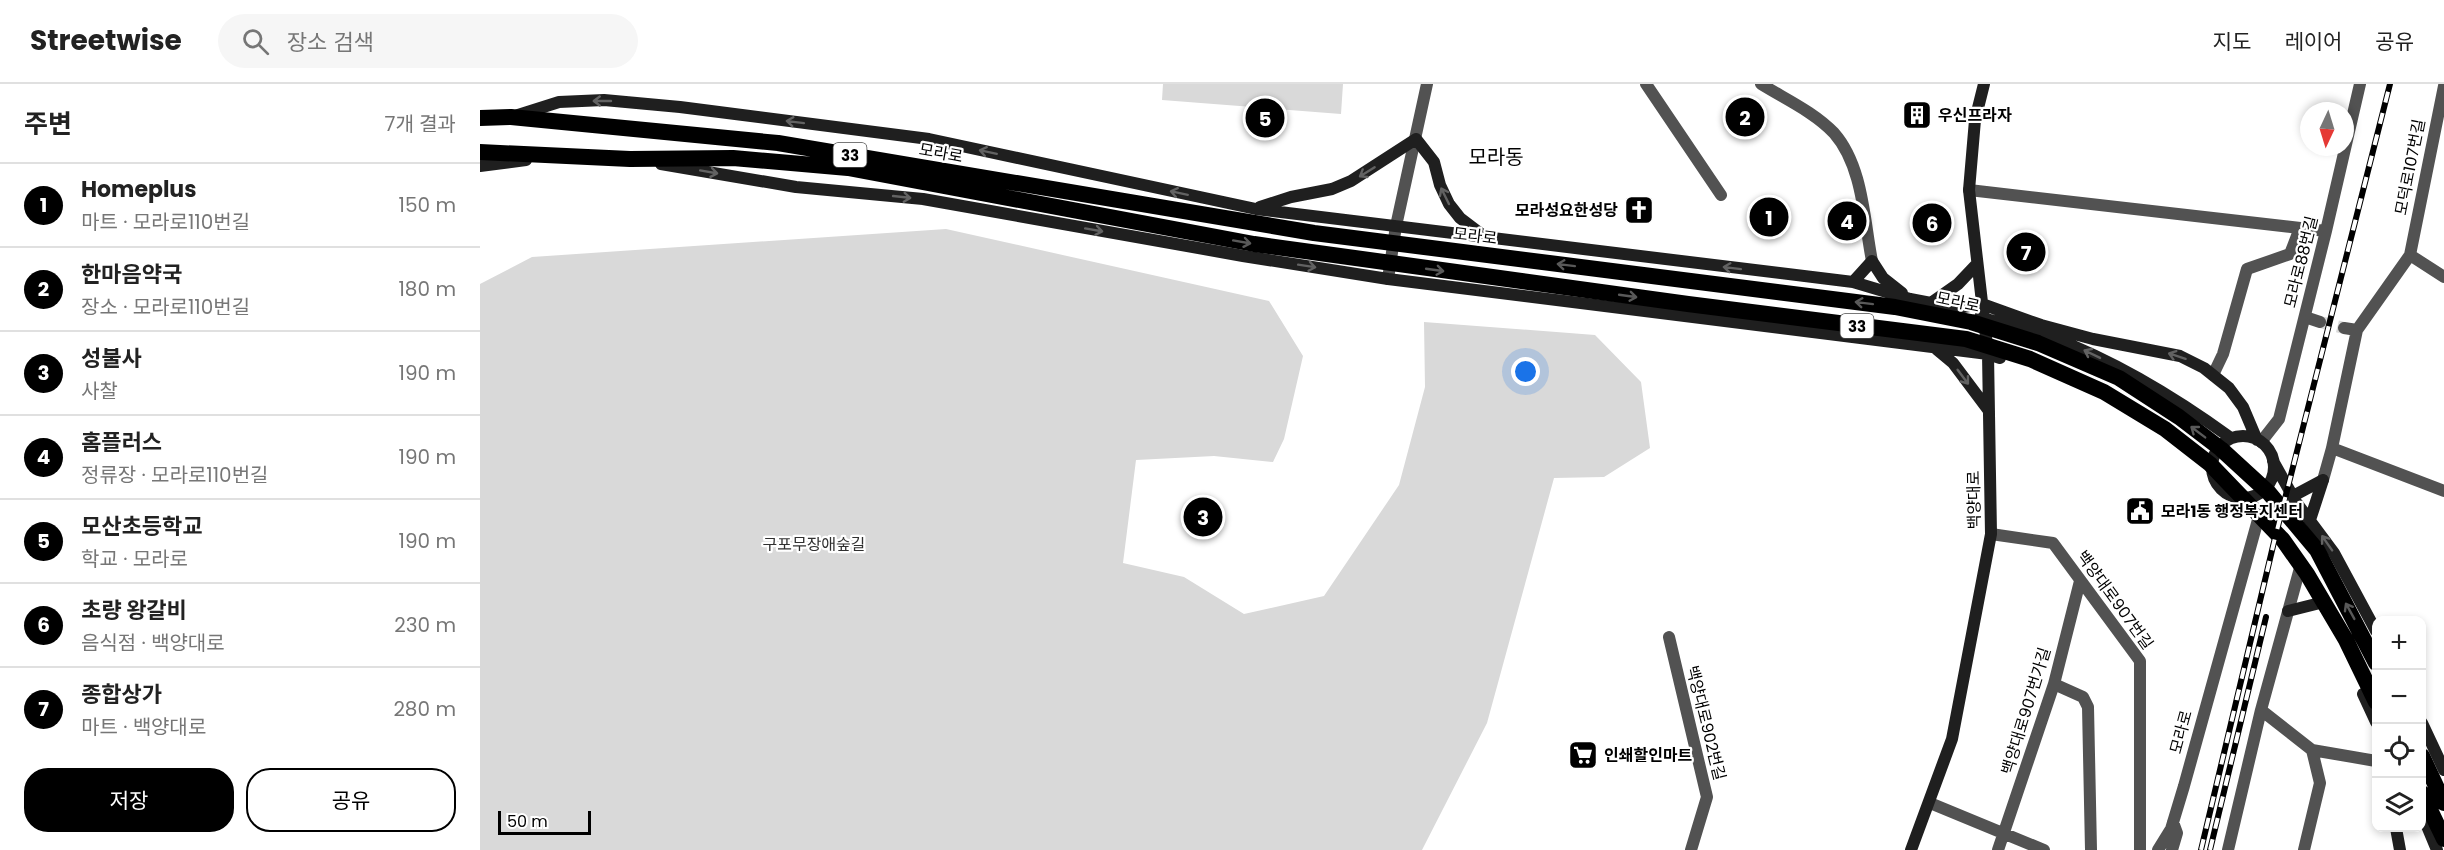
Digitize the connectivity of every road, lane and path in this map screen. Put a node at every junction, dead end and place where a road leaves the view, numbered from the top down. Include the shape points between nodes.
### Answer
1 (1427, 84) edge
2 (1646, 84) edge
3 (1761, 84) edge
4 (1984, 84) edge
5 (2360, 84) edge
6 (2444, 86) edge
7 (2442, 100) edge
8 (480, 110) edge
9 (511, 117) junction
10 (480, 118) edge
11 (1416, 140) junction
12 (480, 152) edge
13 (555, 155) junction
14 (630, 159) junction
15 (480, 166) edge
16 (1969, 190) junction
17 (1721, 195) dead end
18 (1256, 208) junction
19 (1396, 226) junction
20 (2300, 228) junction
21 (2326, 231) junction
22 (1485, 237) junction
23 (2410, 255) junction
24 (1872, 261) junction
25 (1977, 264) junction
26 (1790, 276) junction
27 (2444, 277) edge
28 (1388, 279) junction
29 (1853, 282) junction
30 (1910, 298) junction
31 (1931, 303) junction
32 (1982, 304) junction
33 (1957, 308) junction
34 (2305, 316) junction
35 (1985, 318) junction
36 (2320, 322) tunnel mouth
37 (2344, 328) tunnel mouth
38 (1798, 330) junction
39 (2357, 330) junction
40 (1934, 347) junction
41 (1988, 354) junction
42 (2213, 375) junction
43 (1989, 411) junction
44 (2232, 438) junction
45 (2259, 441) junction
46 (2332, 448) junction
47 (2273, 461) junction
48 (2211, 472) junction
49 (2323, 480) junction
50 (2444, 491) edge
51 (2293, 496) junction
52 (2246, 498) junction
53 (2259, 516) junction
54 (2310, 520) junction
55 (1991, 534) junction
56 (2300, 568) junction
57 (2080, 581) junction
58 (2320, 603) junction
59 (2288, 611) junction
60 (2372, 624) edge
61 (1669, 638) dead end
62 (2372, 655) edge
63 (2054, 684) junction
64 (2372, 694) edge
65 (2261, 710) junction
66 (2372, 714) edge
67 (2422, 724) edge
68 (2312, 750) junction
69 (2372, 760) edge
70 (2443, 764) edge
71 (2426, 766) edge
72 (1929, 803) junction
73 (2444, 803) edge
74 (2426, 812) edge
75 (2444, 815) edge
76 (2173, 822) junction
77 (2426, 825) edge
78 (2397, 832) edge
79 (2004, 834) junction
80 (2435, 844) edge
81 (1691, 850) edge
82 (1911, 850) edge
83 (1998, 850) edge
84 (2044, 850) edge
85 (2091, 850) edge
86 (2140, 850) edge
87 (2158, 850) edge
88 (2172, 850) edge
89 (2228, 850) edge
90 (2304, 850) edge
91 (2400, 850) edge

1 - 11 street
2 - 17 street
3 - 24 street via 1834,134 1857,181
4 - 16 main road, 백양대로 via 1975,120
5 - 21 street, 모라로88번길
6 - 7 street, 모덕로107번길
7 - 23 street, 모덕로107번길
8 - 9 main road
9 - 10 highway, 모라로 / 33
18 -> 9 main road, 모라로 via 929,139 680,107 604,100 559,102
62 -> 9 highway, 모라로 / 33 via 2317,550 2269,493 2221,449 2119,378 2038,343 1971,322 1895,308 1314,233 778,143
11 -> 18 main road via 1351,181
11 - 19 street
22 -> 11 main road via 1449,204 1434,162
12 - 13 highway, 모라로 / 33
13 - 14 highway, 모라로 / 33
13 - 15 main road
14 -> 28 main road via 796,187 923,199
14 -> 64 highway, 모라로 / 33 via 733,158 848,168 1184,232 1392,264 1966,339 2030,359 2104,392 2165,429 2210,464 2283,540 2307,574
16 - 20 street
16 - 25 main road, 백양대로
18 - 19 main road, 모라로
19 - 22 main road, 모라로
19 - 28 street
20 - 21 street
20 - 42 street via 2290,254 2247,269 2223,354
21 - 34 street, 모라로88번길
26 -> 22 main road, 모라로
23 - 27 street
23 - 39 street
24 - 29 main road
24 - 30 main road via 1883,278
25 - 31 main road
25 - 32 main road, 백양대로
26 - 29 main road, 모라로
26 - 38 main road via 1782,279 1775,299 1780,313
28 - 38 main road
29 - 30 main road, 모라로
30 - 31 main road, 모라로
31 - 33 main road, 모라로
32 - 33 main road, 모라로
32 - 35 main road, 백양대로
42 -> 32 main road, 모라로 via 2180,356 2093,339
33 - 35 main road, 모라로
34 - 36 street
34 - 45 street, 모라로88번길 via 2279,419
35 - 41 main road, 백양대로
44 -> 35 main road, 모라로 via 2092,353
37 - 39 street
38 - 40 main road
39 - 46 street
40 - 41 main road
40 -> 43 main road via 1953,363
41 - 43 main road, 백양대로
41 - 48 main road via 2040,370 2118,405 2182,443
42 - 45 main road, 모라로 via 2243,407
43 - 55 main road, 백양대로
44 - 45 main road via 2242,436
44 - 48 main road via 2216,451
45 - 47 main road
46 - 49 street
46 - 50 street
47 - 51 main road
47 - 52 main road via 2268,486
48 - 52 main road via 2221,491
49 - 51 main road
49 - 54 main road
51 - 54 main road
52 - 53 main road
53 - 56 main road
53 - 76 street, 모라로
60 -> 54 main road via 2334,553
55 - 57 street, 백양대로907번길 via 2053,543
55 - 72 main road, 백양대로 via 1952,739
56 - 58 main road
56 - 59 street
57 - 63 street, 백양대로907번가길
57 - 86 street, 백양대로907번길 via 2140,661
58 - 59 main road
58 - 66 main road
59 - 65 street
61 - 81 street, 백양대로902번길 via 1707,797
63 - 79 street, 백양대로907번가길
63 - 85 street via 2083,697 2088,707
65 - 68 street
65 - 89 street
67 - 70 main road
68 - 69 street
68 - 90 street via 2320,783
71 - 73 highway
72 - 79 street
72 - 82 main road, 백양대로
74 - 80 highway
75 - 80 main road
76 - 87 street, 모라로
76 - 88 street via 2177,833
77 - 80 main road
78 - 91 main road
79 - 83 street, 백양대로907번가길
79 - 84 street

